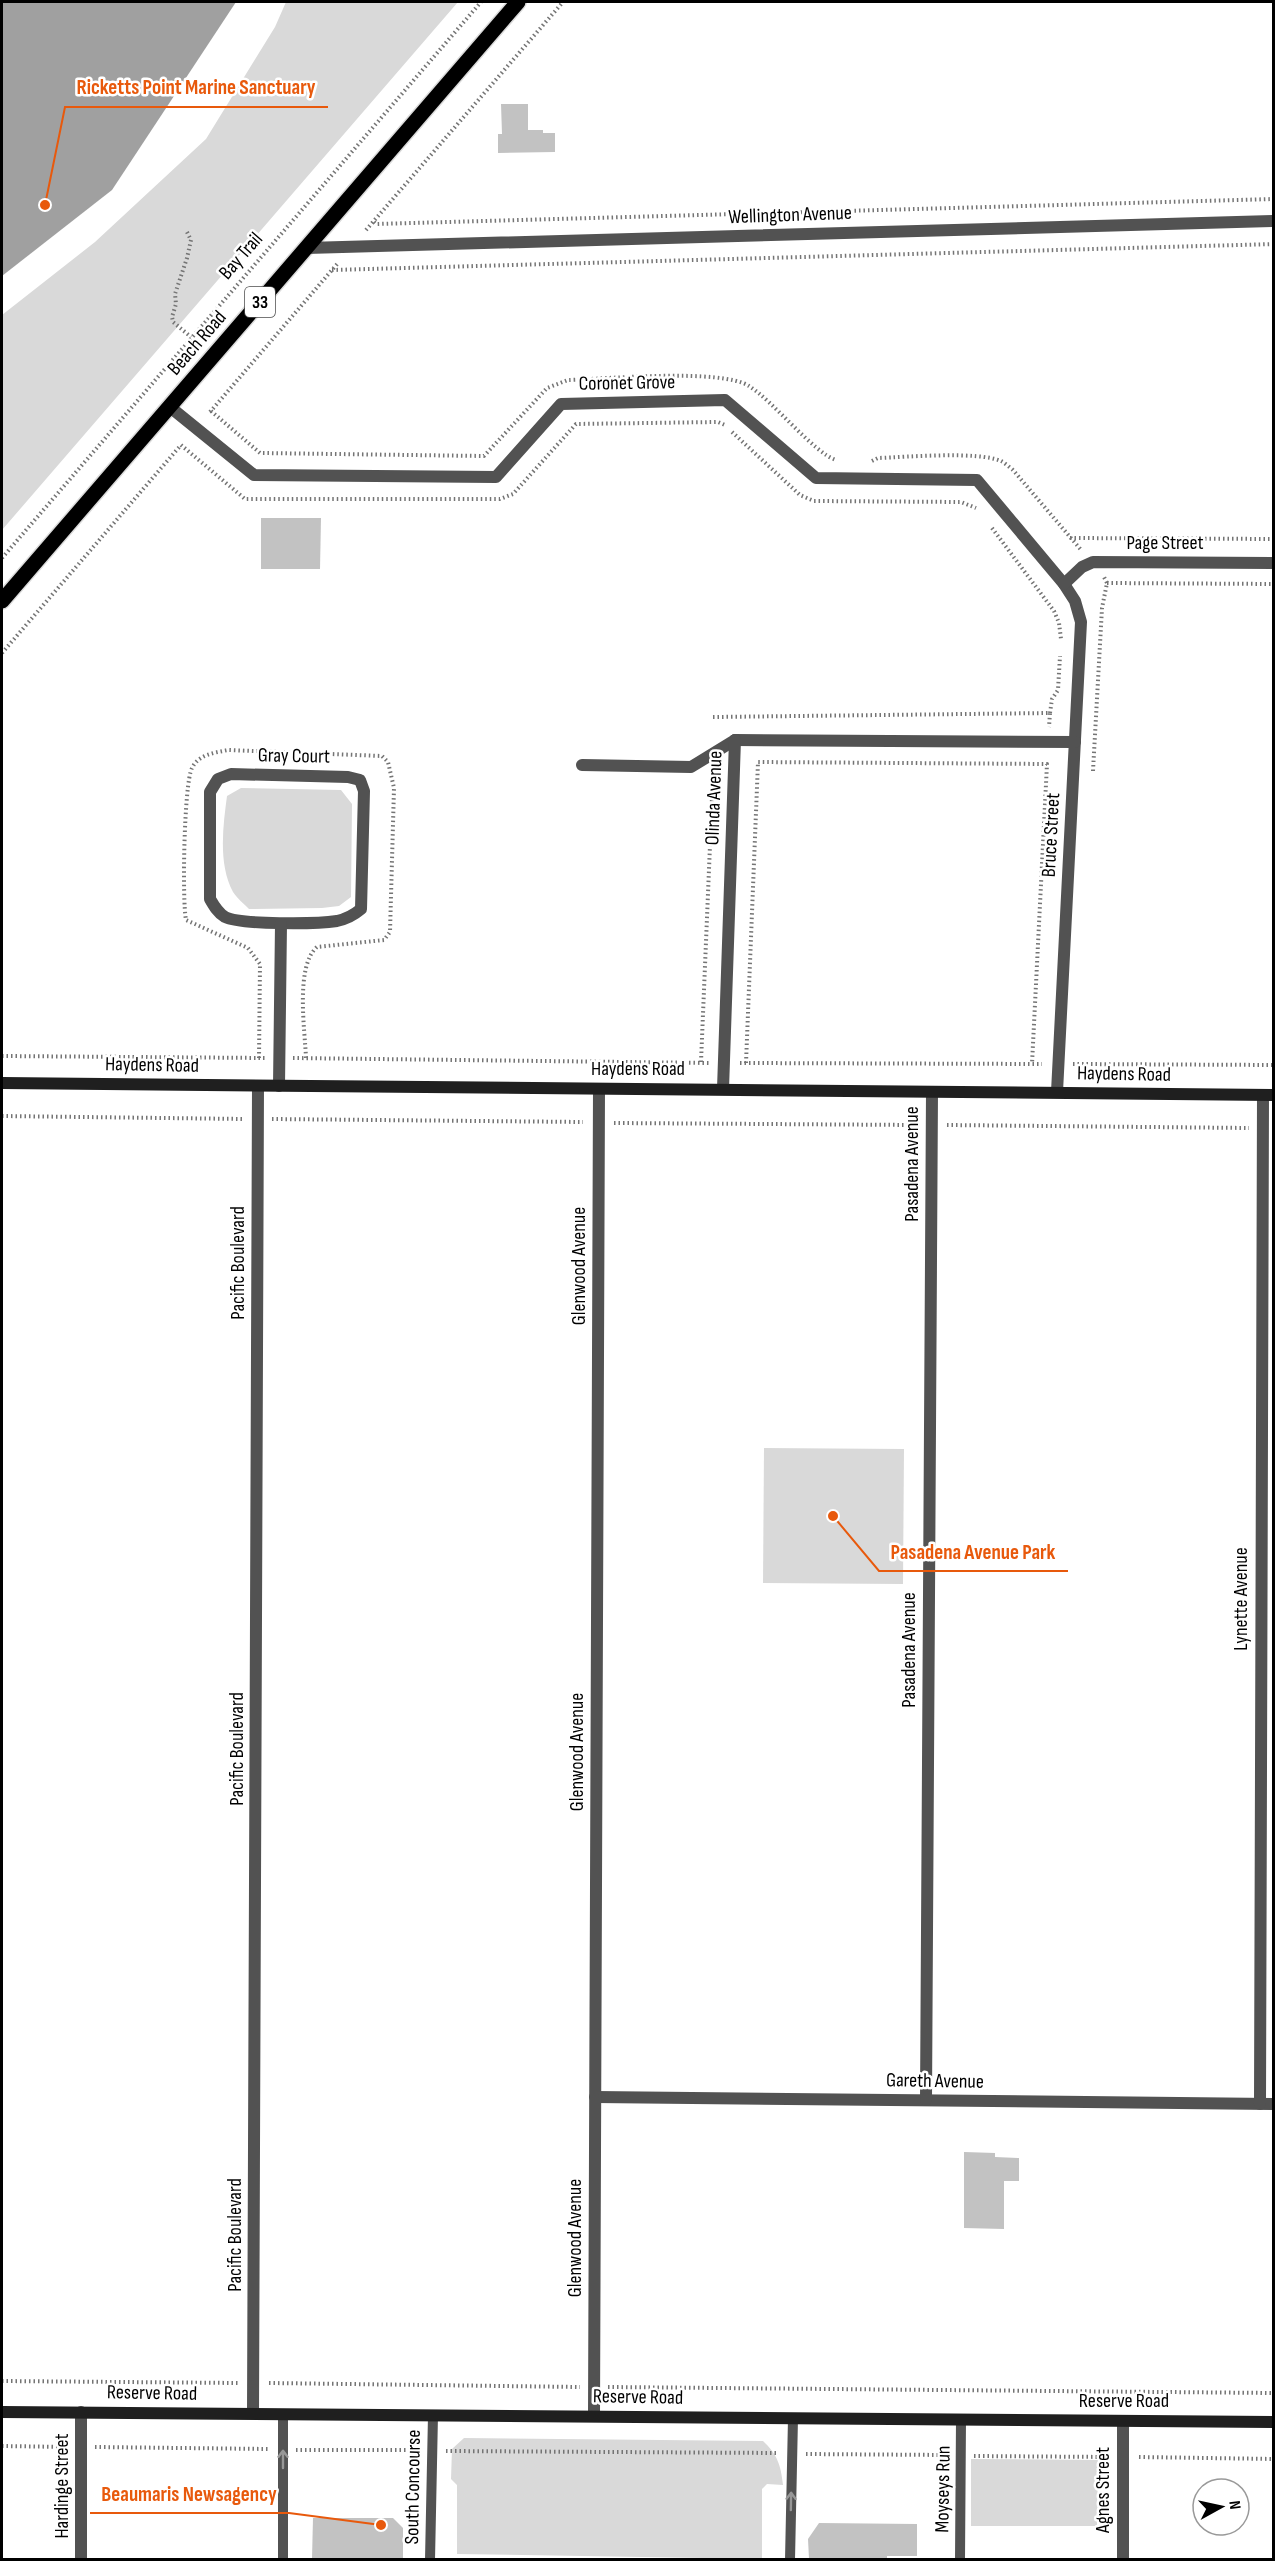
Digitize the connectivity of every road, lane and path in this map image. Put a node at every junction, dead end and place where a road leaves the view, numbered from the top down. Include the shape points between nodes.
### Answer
1 (481, 2) edge
2 (518, 2) edge
3 (563, 2) edge
4 (1274, 199) edge
5 (1274, 221) edge
6 (374, 222) junction
7 (187, 232) dead end
8 (1274, 244) edge
9 (352, 247) junction
10 (307, 248) junction
11 (332, 270) junction
12 (191, 337) junction
13 (170, 407) junction
14 (211, 411) junction
15 (196, 428) junction
16 (181, 445) junction
17 (838, 460) dead end
18 (867, 463) dead end
19 (980, 512) dead end
20 (991, 526) dead end
21 (1069, 538) junction
22 (1274, 539) edge
23 (2, 558) edge
24 (1093, 562) junction
25 (1274, 563) edge
26 (1107, 583) junction
27 (1064, 584) junction
28 (1274, 585) edge
29 (2, 601) edge
30 (2, 653) edge
31 (1050, 714) junction
32 (714, 717) dead end
33 (735, 740) junction
34 (1049, 742) junction
35 (1075, 742) junction
36 (714, 753) junction
37 (1047, 764) junction
38 (582, 765) dead end
39 (1093, 772) dead end
40 (281, 924) junction
41 (1077, 1053) dead end
42 (2, 1056) edge
43 (259, 1058) junction
44 (280, 1058) junction
45 (306, 1058) junction
46 (701, 1062) junction
47 (724, 1063) junction
48 (746, 1063) junction
49 (1032, 1064) junction
50 (1058, 1064) junction
51 (1076, 1064) junction
52 (1274, 1065) edge
53 (2, 1083) edge
54 (258, 1086) junction
55 (279, 1086) junction
56 (599, 1089) junction
57 (723, 1089) junction
58 (932, 1092) junction
59 (1057, 1092) junction
60 (1268, 1095) edge
61 (2, 1116) edge
62 (258, 1119) junction
63 (599, 1122) junction
64 (932, 1125) junction
65 (1262, 1128) junction
66 (595, 2097) junction
67 (926, 2100) junction
68 (1260, 2104) junction
69 (1274, 2104) edge
70 (2, 2381) edge
71 (254, 2383) junction
72 (594, 2387) junction
73 (1274, 2393) edge
74 (2, 2412) edge
75 (81, 2412) junction
76 (253, 2413) junction
77 (283, 2414) junction
78 (433, 2415) junction
79 (594, 2416) junction
80 (793, 2418) junction
81 (961, 2420) junction
82 (1123, 2421) junction
83 (1274, 2422) edge
84 (2, 2446) edge
85 (81, 2447) junction
86 (283, 2450) junction
87 (432, 2450) junction
88 (792, 2453) junction
89 (961, 2456) junction
90 (1123, 2457) junction
91 (1274, 2459) edge
92 (81, 2559) edge
93 (283, 2559) edge
94 (430, 2559) edge
95 (790, 2559) edge
96 (960, 2559) edge
97 (1123, 2559) edge

1 - 12 path, Bay Trail
2 - 10 main road, Beach Road / 33
3 - 6 path
4 - 6 path
5 - 9 street, Wellington Avenue
6 - 9 path
7 - 12 path via 191,240 172,317
8 - 11 path
9 - 10 street, Wellington Avenue
9 - 11 path
10 - 13 main road, Beach Road / 33
11 - 14 path
12 - 23 path, Bay Trail
13 - 15 street, Coronet Grove
13 - 29 main road, Beach Road / 33
14 - 15 path
14 - 17 path via 260,453 484,456 555,384 568,380 715,376 747,384
15 - 16 path
15 - 27 street, Coronet Grove via 254,475 496,477 561,404 725,400 816,478 977,480
16 - 19 path via 245,499 500,499 513,494 576,424 718,422 800,495 814,501 961,502
16 - 30 path
18 - 21 path via 878,458 936,457 1002,461
20 - 31 path via 1059,623 1058,690
21 - 22 path
21 - 24 path
24 - 25 street, Page Street
24 - 26 path
24 - 27 street
26 - 28 path
26 - 39 path via 1102,608
27 - 35 street, Bruce Street via 1081,622
31 - 32 path
31 - 34 path
33 - 34 street, Olinda Avenue
33 - 36 street
33 - 47 street, Olinda Avenue
34 - 35 street, Olinda Avenue
34 - 37 path
35 - 50 street, Bruce Street
36 - 38 street via 691,767
36 - 46 path
37 - 48 path via 758,762
37 - 49 path
40 - 40 street, Gray Court via 227,918 210,899 210,792 218,779 231,774 360,780 364,791 362,909 337,921
40 - 44 street
41 - 51 path
42 - 43 path
43 - 44 path
43 - 45 path via 260,964 248,948 186,920 186,808 193,766 203,755 228,750 382,756 388,762 394,788 390,932 384,940 317,947 312,952 303,981
44 - 45 path
44 - 55 street
45 - 46 path
46 - 47 path
47 - 48 path
47 - 57 street, Olinda Avenue
48 - 49 path
49 - 50 path
50 - 51 path
50 - 59 street, Bruce Street
51 - 52 path
53 - 54 street, Haydens Road
54 - 55 street, Haydens Road
54 - 62 street, Pacific Boulevard
55 - 56 street, Haydens Road
56 - 57 street, Haydens Road
56 - 63 street, Glenwood Avenue
57 - 58 street, Haydens Road
58 - 59 street, Haydens Road
58 - 64 street, Pasadena Avenue
59 - 60 street, Haydens Road
60 - 65 street, Lynette Avenue
61 - 62 path
62 - 63 path
62 - 71 street, Pacific Boulevard
63 - 64 path
63 - 66 street, Glenwood Avenue
64 - 65 path
64 - 67 street, Pasadena Avenue
65 - 68 street, Lynette Avenue
66 - 67 street, Gareth Avenue
66 - 72 street, Glenwood Avenue
67 - 68 street, Gareth Avenue
68 - 69 street, Gareth Avenue
70 - 71 path
71 - 72 path
71 - 76 street, Pacific Boulevard
72 - 73 path
72 - 79 street, Glenwood Avenue
74 - 75 street, Reserve Road
75 - 76 street, Reserve Road
75 - 85 street, Hardinge Street
76 - 77 street, Reserve Road
77 - 78 street, Reserve Road
77 - 86 lane
78 - 79 street, Reserve Road
78 - 87 lane, South Concourse
79 - 80 street, Reserve Road
80 - 81 street, Reserve Road
80 - 88 lane
81 - 82 street, Reserve Road
81 - 89 lane, Moyseys Run
82 - 83 street, Reserve Road
82 - 90 street, Agnes Street
84 - 85 path
85 - 86 path
85 - 92 street, Hardinge Street
86 - 87 path
93 -> 86 lane
87 - 88 path
87 - 94 lane, South Concourse
88 - 89 path
95 -> 88 lane
89 - 90 path
89 - 96 lane, Moyseys Run
90 - 91 path
90 - 97 street, Agnes Street

